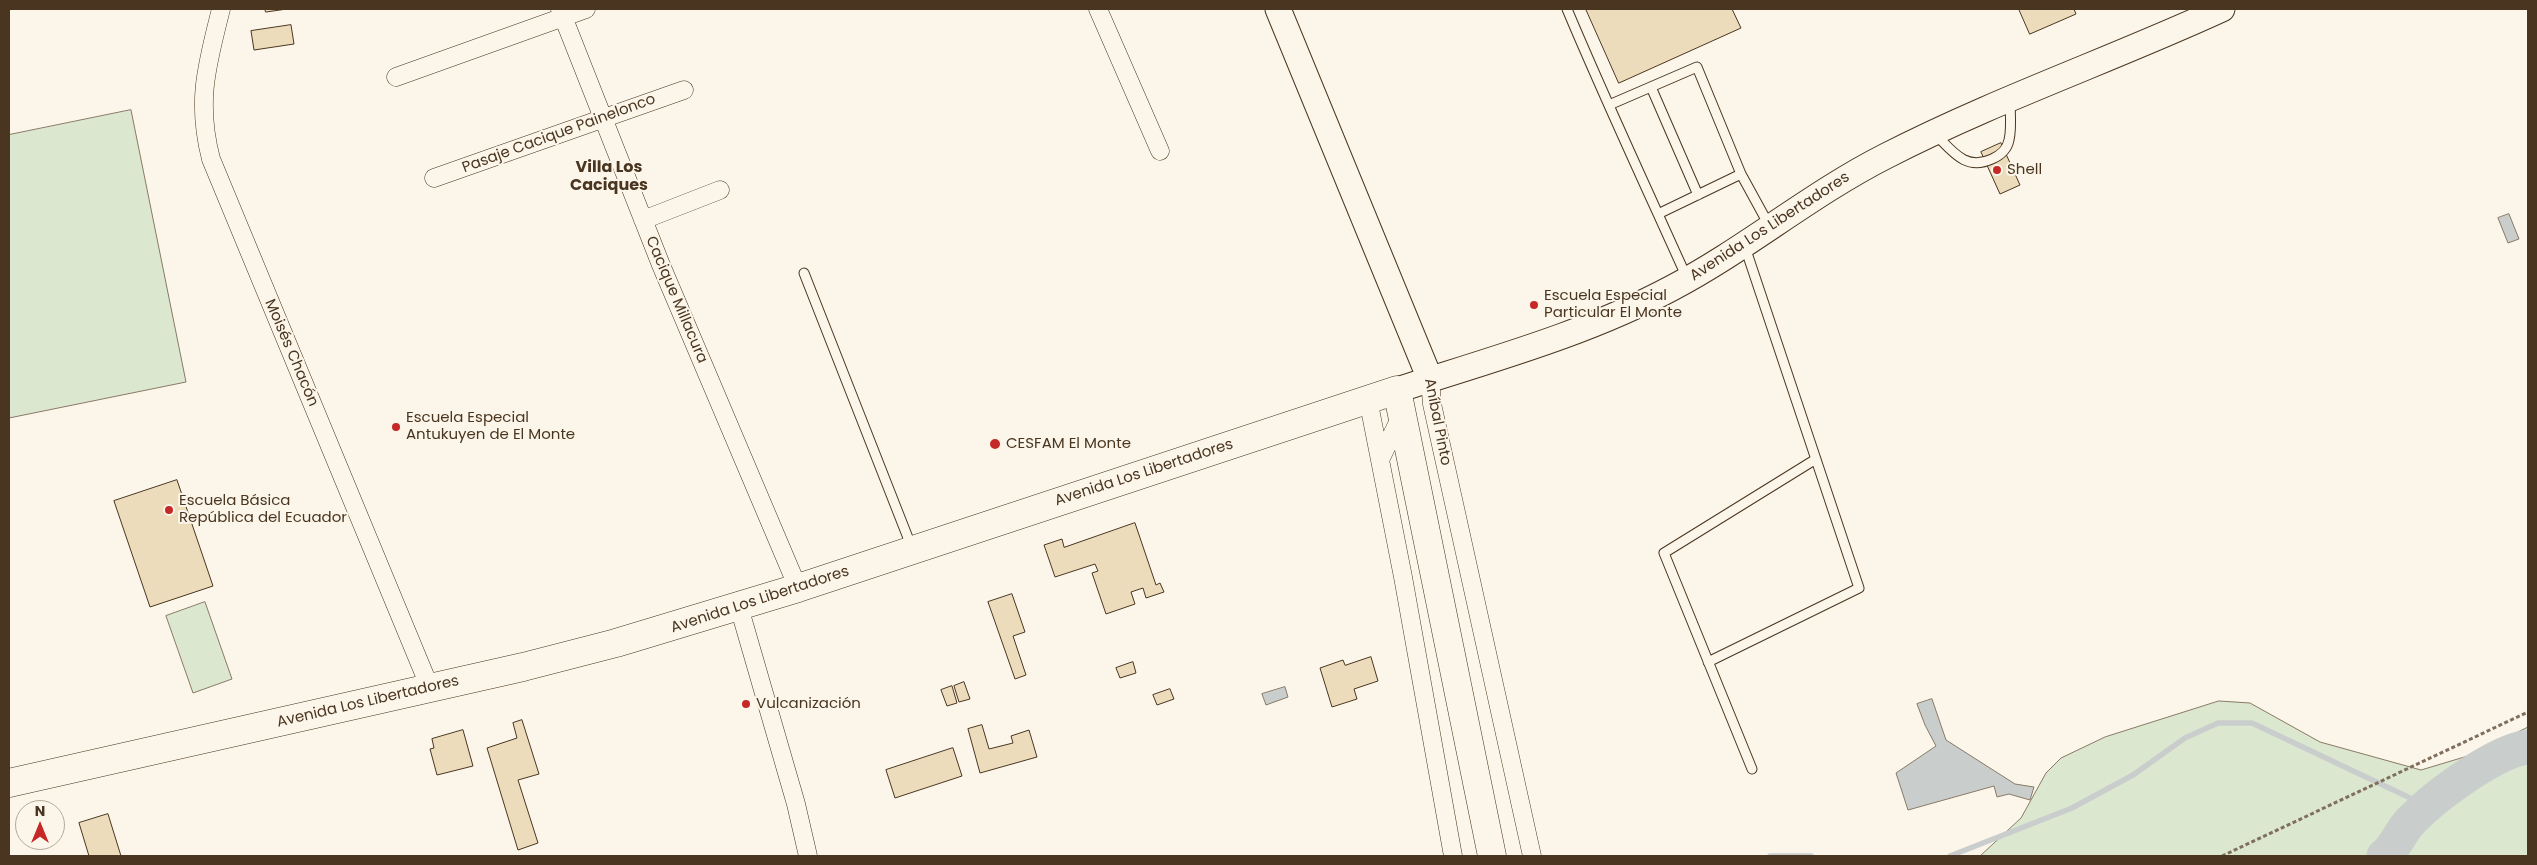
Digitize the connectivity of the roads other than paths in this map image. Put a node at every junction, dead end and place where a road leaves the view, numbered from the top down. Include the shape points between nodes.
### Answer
1 (221, 9) edge
2 (586, 9) edge
3 (1098, 9) edge
4 (1278, 9) edge
5 (1567, 9) edge
6 (2222, 9) edge
7 (562, 13) edge
8 (396, 77) dead end
9 (1651, 87) junction
10 (684, 90) dead end
11 (2010, 100) junction
12 (1609, 105) junction
13 (603, 118) junction
14 (1934, 133) junction
15 (1160, 151) dead end
16 (1741, 174) junction
17 (434, 178) dead end
18 (720, 190) dead end
19 (1698, 195) junction
20 (1658, 214) junction
21 (643, 220) junction
22 (1770, 227) junction
23 (1744, 244) junction
24 (804, 273) dead end
25 (1688, 280) junction
26 (1430, 379) junction
27 (1368, 399) junction
28 (1400, 402) junction
29 (1816, 459) junction
30 (1380, 460) junction
31 (913, 550) junction
32 (798, 588) junction
33 (739, 608) junction
34 (1708, 662) junction
35 (430, 688) junction
36 (1752, 769) dead end
37 (9, 782) edge
38 (808, 856) edge
39 (1453, 856) edge
40 (1492, 856) edge
41 (1532, 856) edge

1 - 35 street, Moisés Chacón via 202,100 211,159
2 - 7 street
3 - 15 street
4 - 26 main road, Aníbal Pinto
5 - 12 lane
6 - 11 main road, Avenida Los Libertadores
7 - 8 street
7 - 13 street, Cacique Millacura
9 - 12 lane
9 - 16 lane via 1696,67
9 - 19 lane
10 - 13 street, Pasaje Cacique Painelonco
11 - 14 main road, Avenida Los Libertadores
11 - 14 lane via 2009,142 2003,153 1988,161 1975,164 1964,161
12 - 20 lane
13 - 17 street, Pasaje Cacique Painelonco
13 - 21 street, Cacique Millacura
14 - 22 main road, Avenida Los Libertadores via 1861,169
16 - 19 lane
16 - 22 lane
18 - 21 street
19 - 20 lane
20 - 25 lane
21 - 32 street, Cacique Millacura
22 - 23 main road, Avenida Los Libertadores
23 - 25 main road, Avenida Los Libertadores
23 - 29 lane
24 - 31 lane
25 - 26 main road, Avenida Los Libertadores via 1606,320
26 - 28 main road, Avenida Los Libertadores
26 - 41 street, Aníbal Pinto via 1432,404
27 - 28 main road, Avenida Los Libertadores
27 - 30 street
27 - 31 main road, Avenida Los Libertadores
28 - 30 street
28 - 40 main road
29 - 34 lane via 1664,552
29 - 34 lane via 1859,588
30 - 39 street
31 - 32 main road, Avenida Los Libertadores
32 - 33 main road, Avenida Los Libertadores
33 - 35 main road, Avenida Los Libertadores via 616,644
33 - 38 street
34 - 36 lane
35 - 37 main road, Avenida Los Libertadores

